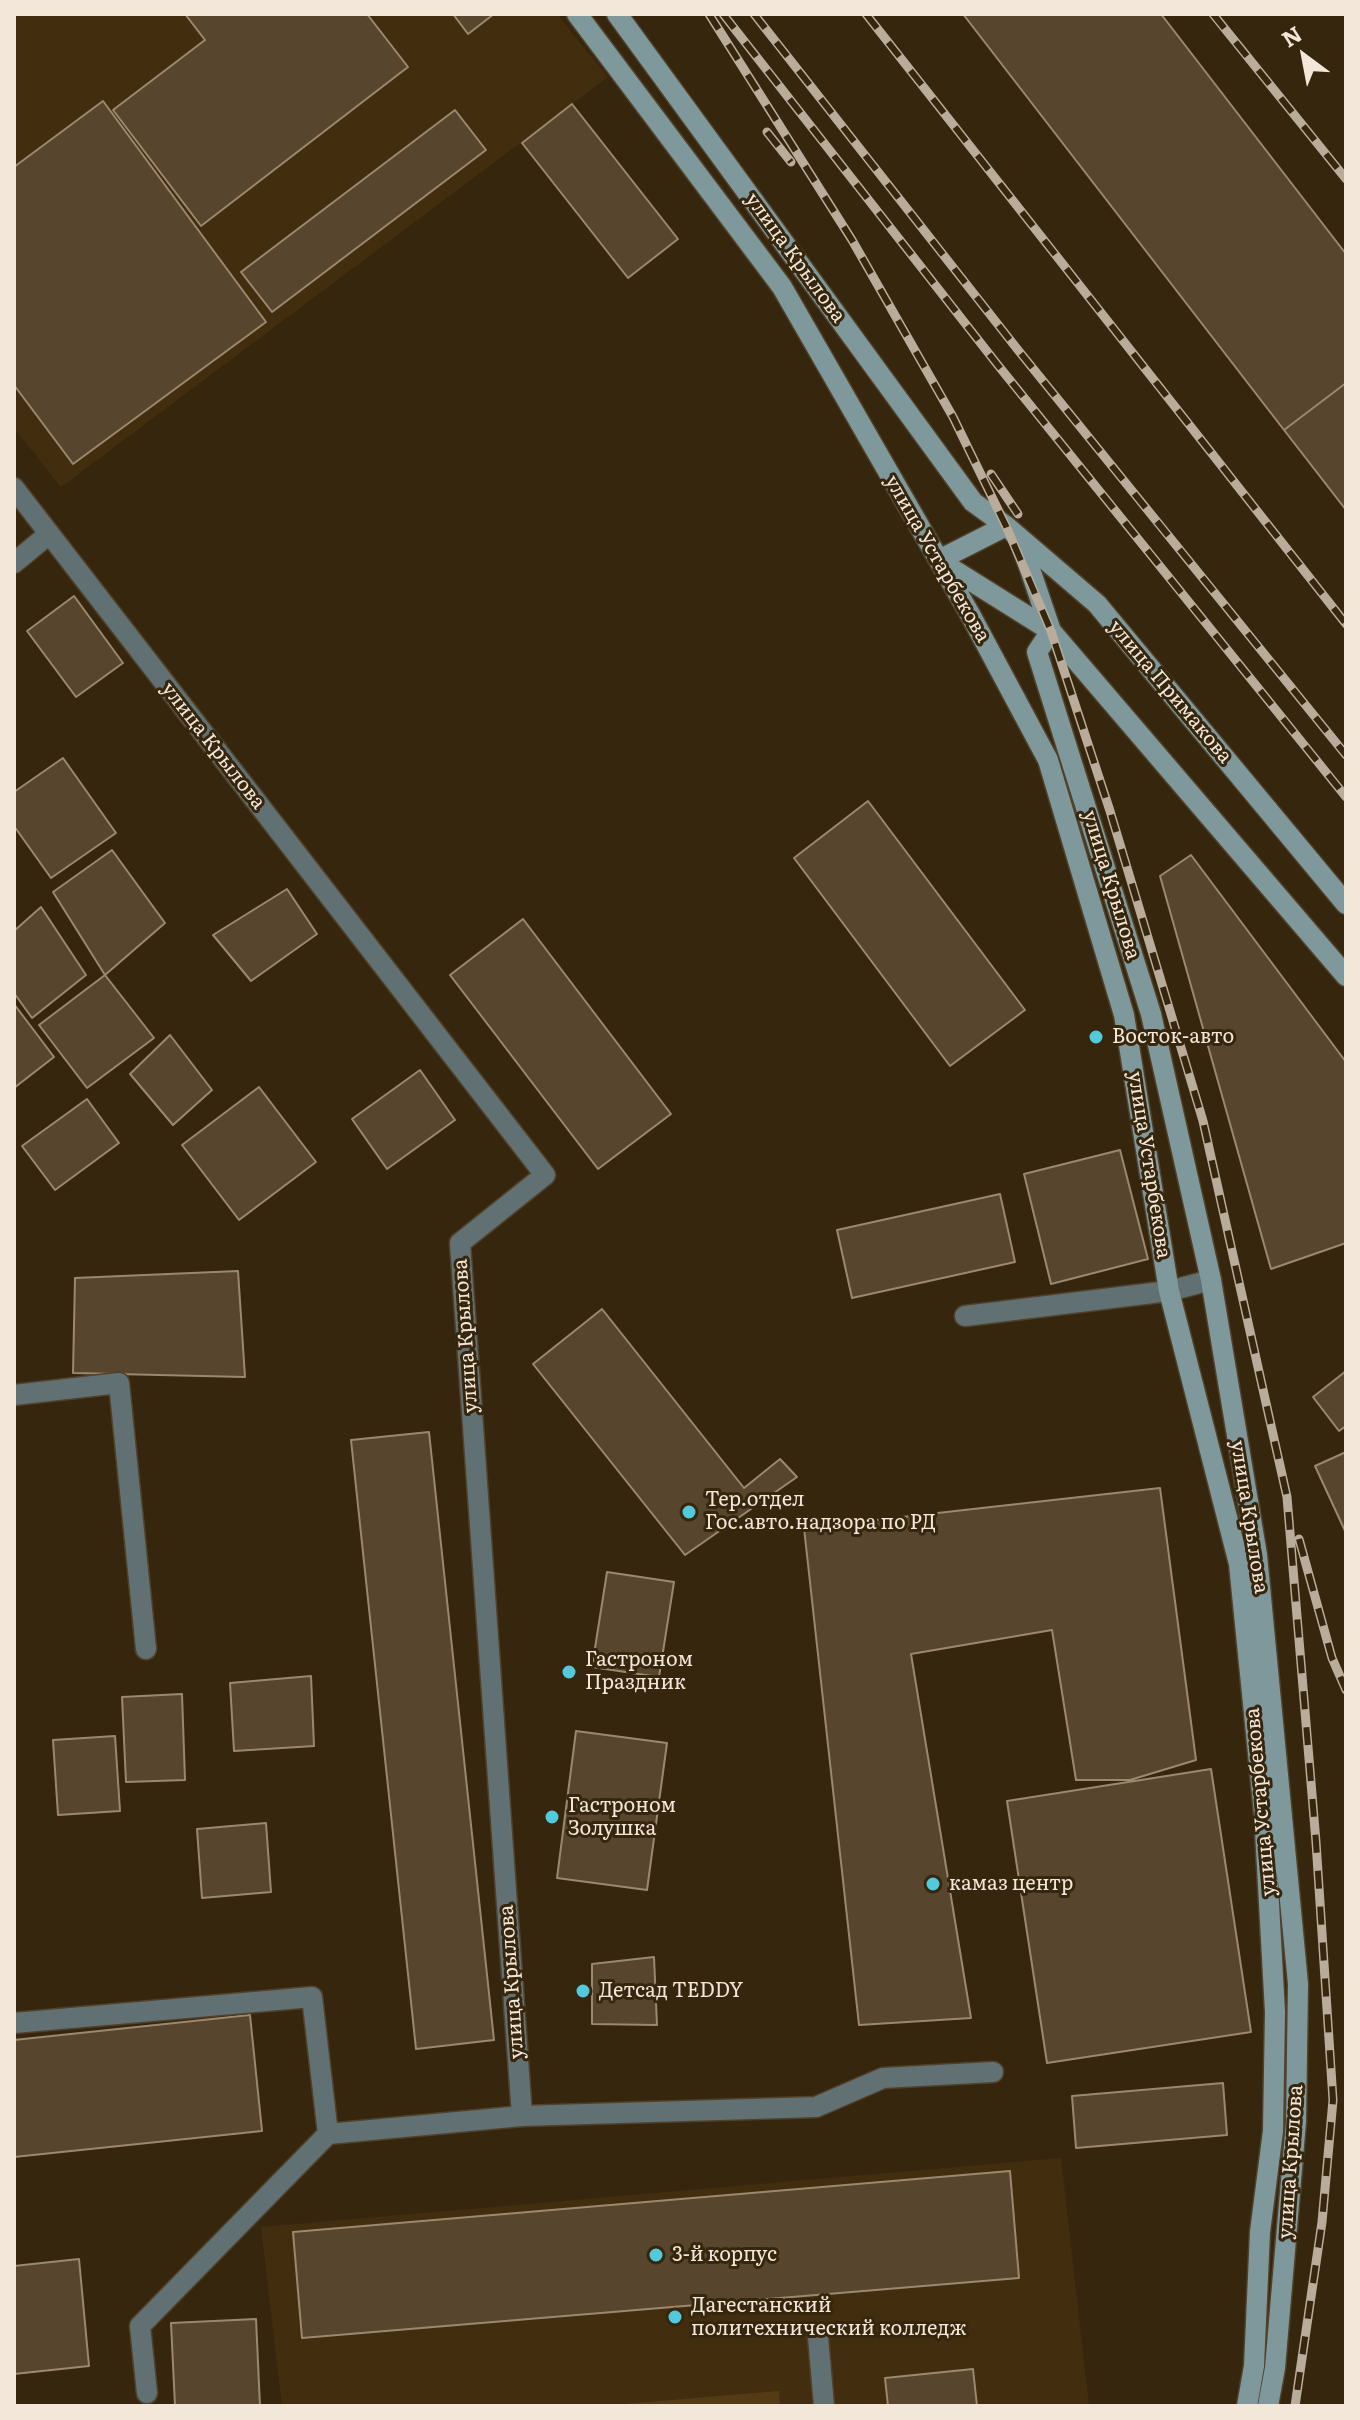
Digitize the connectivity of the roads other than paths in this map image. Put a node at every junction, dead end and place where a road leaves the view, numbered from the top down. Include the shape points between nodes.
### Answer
1 (577, 14) edge
2 (617, 14) edge
3 (14, 488) edge
4 (973, 502) joint
5 (1012, 531) junction
6 (49, 534) junction
7 (939, 560) junction
8 (14, 563) edge
9 (1051, 631) junction
10 (1346, 904) edge
11 (1346, 976) edge
12 (1211, 1280) junction
13 (1169, 1291) junction
14 (965, 1316) dead end
15 (14, 1395) edge
16 (146, 1649) dead end
17 (14, 2023) edge
18 (993, 2072) dead end
19 (522, 2116) junction
20 (328, 2134) junction
21 (818, 2337) dead end
22 (147, 2393) dead end
23 (824, 2406) edge
24 (1247, 2406) edge
25 (1268, 2406) edge

1 - 7 main road, улица Устарбекова via 782,287
2 - 4 main road, улица Крылова
3 - 6 street, улица Крылова
4 - 5 main road, улица Примакова
5 - 7 main road
5 - 9 main road
5 - 10 main road, улица Примакова via 1097,604
6 - 8 street
6 - 19 street, улица Крылова via 545,1175 460,1243
7 - 9 main road
7 - 13 main road, улица Устарбекова via 1048,760 1124,1015
9 - 11 main road
9 - 12 main road, улица Крылова via 1037,652 1151,1014
12 - 13 street
12 - 25 main road, улица Крылова via 1257,1555 1298,1984 1296,2122
13 - 14 street
13 - 24 main road, улица Устарбекова via 1239,1564 1264,1813 1275,2012 1273,2131
15 - 16 street via 119,1383
17 - 20 street via 312,1997
18 - 19 street via 883,2078 816,2107
19 - 20 street
20 - 22 street via 140,2326
21 - 23 street

